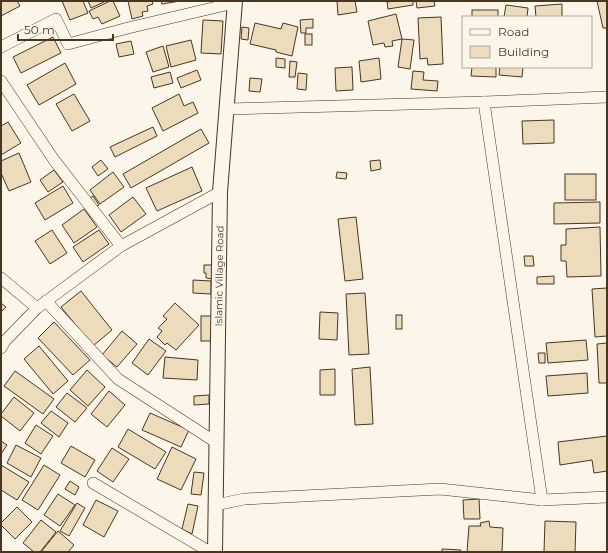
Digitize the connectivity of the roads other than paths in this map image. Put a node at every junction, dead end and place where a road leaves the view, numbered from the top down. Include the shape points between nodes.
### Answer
1 (235, 2) edge
2 (1, 47) edge
3 (1, 81) edge
4 (607, 97) edge
5 (484, 102) junction
6 (227, 109) junction
7 (220, 192) junction
8 (121, 246) junction
9 (1, 278) edge
10 (46, 301) junction
11 (37, 308) junction
12 (1, 348) edge
13 (217, 443) junction
14 (93, 483) dead end
15 (607, 497) edge
16 (542, 500) junction
17 (216, 505) junction
18 (210, 552) edge
19 (215, 552) edge

1 - 2 street via 68,44 56,18
1 - 6 street, Islamic Village Road
3 - 8 street via 54,160
4 - 5 street
5 - 6 street
5 - 16 street
6 - 7 street, Islamic Village Road
7 - 8 street
7 - 13 street, Islamic Village Road
8 - 10 street
9 - 11 street
10 - 11 street
10 - 13 street via 118,379
11 - 12 street
13 - 17 street, Islamic Village Road
14 - 18 street
15 - 16 street
16 - 17 street via 440,490 244,499
17 - 19 street, Islamic Village Road

